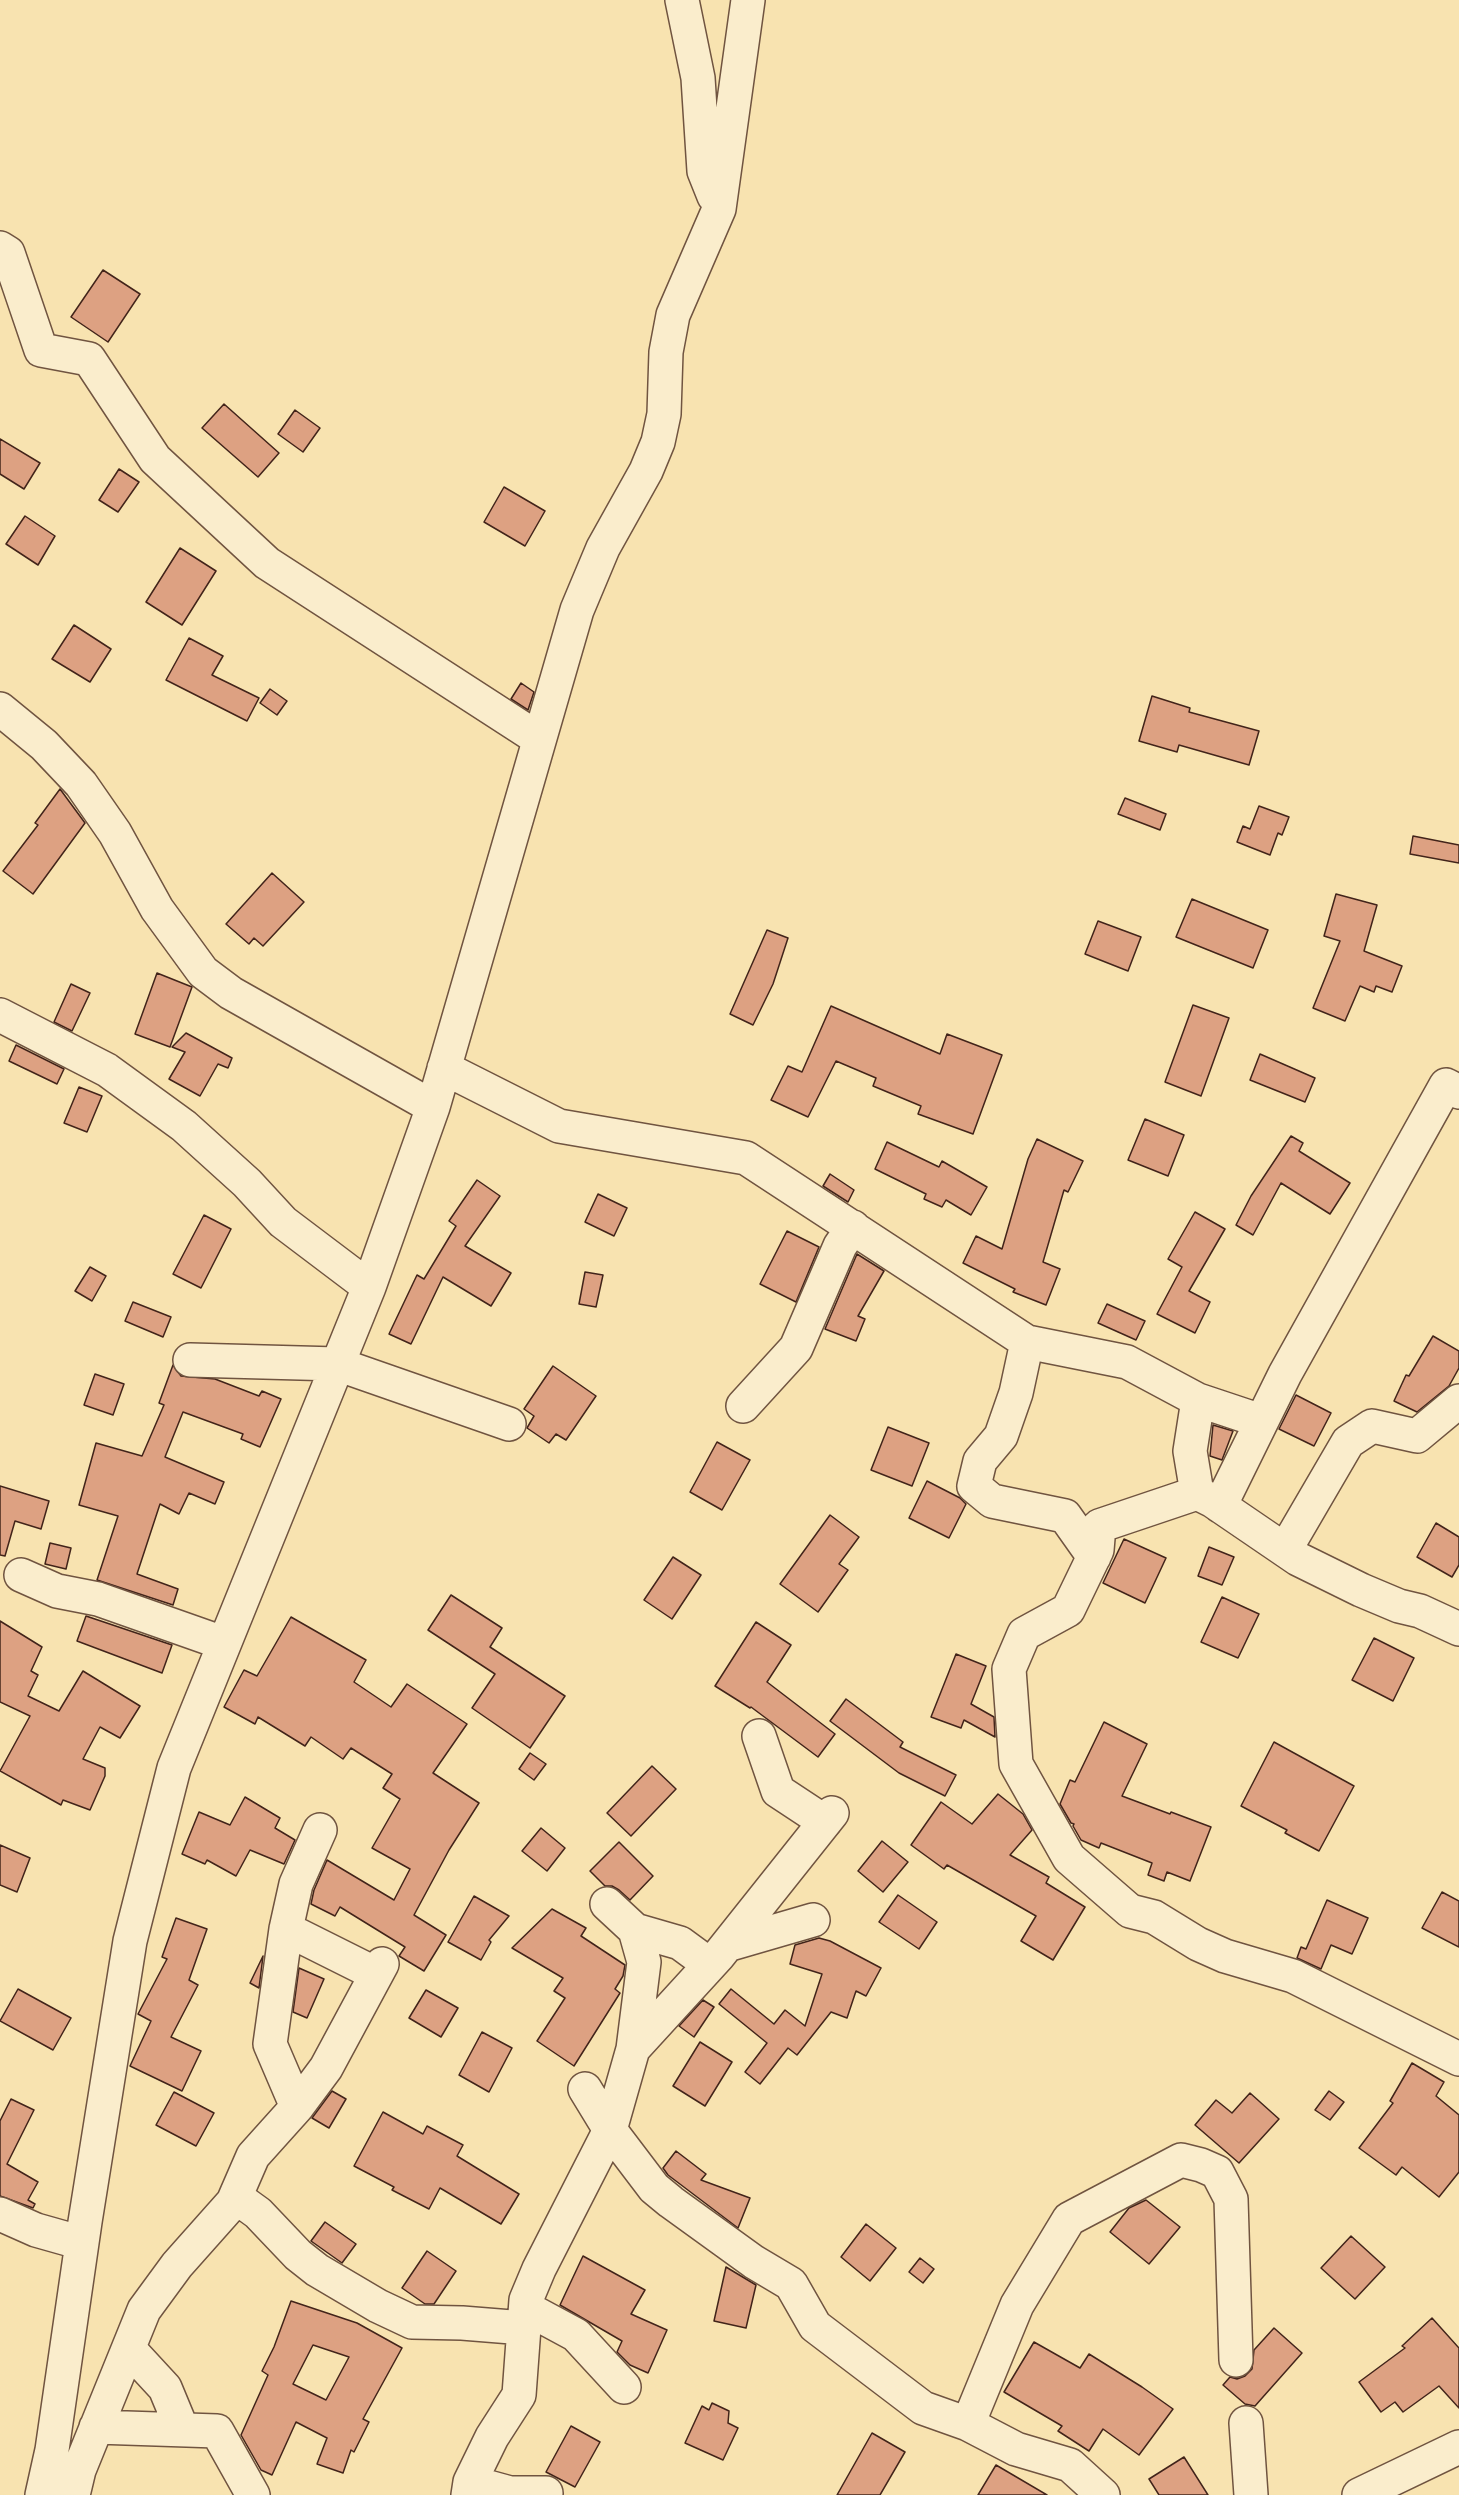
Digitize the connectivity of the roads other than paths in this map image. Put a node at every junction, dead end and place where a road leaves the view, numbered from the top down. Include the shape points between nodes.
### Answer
1 (682, 0) edge
2 (748, 0) edge
3 (719, 209) junction
4 (0, 248) edge
5 (0, 709) edge
6 (539, 739) junction
7 (0, 1015) edge
8 (444, 1068) junction
9 (1459, 1092) edge
10 (433, 1107) junction
11 (853, 1227) junction
12 (369, 1287) junction
13 (1027, 1342) junction
14 (190, 1360) dead end
15 (337, 1364) junction
16 (1198, 1400) junction
17 (1459, 1401) edge
18 (742, 1406) dead end
19 (1261, 1421) junction
20 (509, 1424) dead end
21 (1209, 1499) junction
22 (1285, 1550) junction
23 (1094, 1557) junction
24 (21, 1575) dead end
25 (1459, 1629) edge
26 (223, 1643) junction
27 (759, 1737) dead end
28 (320, 1830) dead end
29 (607, 1904) dead end
30 (813, 1920) dead end
31 (286, 1929) junction
32 (635, 1930) junction
33 (719, 1955) junction
34 (633, 2049) junction
35 (1459, 2059) edge
36 (585, 2089) dead end
37 (297, 2107) junction
38 (610, 2130) junction
39 (232, 2202) junction
40 (0, 2214) edge
41 (82, 2243) junction
42 (525, 2318) junction
43 (129, 2349) junction
44 (1236, 2360) dead end
45 (624, 2387) dead end
46 (1246, 2423) dead end
47 (968, 2424) junction
48 (96, 2427) junction
49 (182, 2429) junction
50 (1459, 2447) edge
51 (469, 2488) edge
52 (546, 2493) dead end
53 (42, 2495) edge
54 (73, 2495) edge
55 (253, 2495) edge
56 (1103, 2495) edge
57 (1251, 2495) edge
58 (1359, 2495) edge

1 - 3 street via 698,78 704,171
2 - 3 street
3 - 6 street via 673,315 658,442 603,548 577,610
4 - 6 street via 8,253 41,350 89,359 155,459 267,563
5 - 10 street via 44,745 81,784 115,833 157,909 203,972 231,993
6 - 8 street
7 - 12 street via 107,1070 184,1126 283,1222
8 - 10 street
8 - 11 street via 559,1126 746,1158
9 - 19 street via 1446,1085
10 - 12 street
11 - 13 street
11 - 18 street via 840,1246 796,1348
12 - 15 street
13 - 16 street via 1127,1362
13 - 23 street via 1001,1436 981,1461 974,1486 992,1502 1065,1516
14 - 15 street
15 - 20 street
15 - 26 street
16 - 19 street
16 - 21 street via 1190,1451
17 - 22 street via 1417,1436 1372,1426 1348,1442
19 - 21 street
21 - 22 street
21 - 23 street via 1099,1526
22 - 25 street via 1361,1590
23 - 35 street via 1068,1610 1024,1634 1009,1669 1016,1764 1069,1858 1130,1911 1154,1917 1226,1956 1293,1976
24 - 26 street via 57,1591 98,1599
26 - 41 street via 174,1768 130,1941
27 - 33 street via 778,1791 829,1818
28 - 31 street via 296,1884
29 - 32 street
30 - 33 street
31 - 37 street via 270,2044
31 - 37 street via 379,1969 326,2068
32 - 33 street
32 - 34 street via 644,1962
33 - 34 street
34 - 38 street
36 - 38 street
37 - 39 street via 253,2156
38 - 42 street via 539,2270 526,2300
38 - 47 street via 654,2188 754,2262 791,2284 815,2326 923,2408
39 - 42 street via 240,2200 258,2213 317,2270 412,2322
39 - 43 street via 144,2310
40 - 41 street via 36,2230
41 - 53 street
42 - 45 street via 576,2335
42 - 51 street via 519,2395 492,2437
43 - 48 street
43 - 49 street via 165,2388
44 - 47 street via 1231,2199 1217,2172 1181,2160 1069,2219 1017,2305
46 - 57 street
47 - 56 street via 1016,2450 1070,2465
48 - 49 street
48 - 54 street
49 - 55 street via 217,2431
50 - 58 street
51 - 52 street

